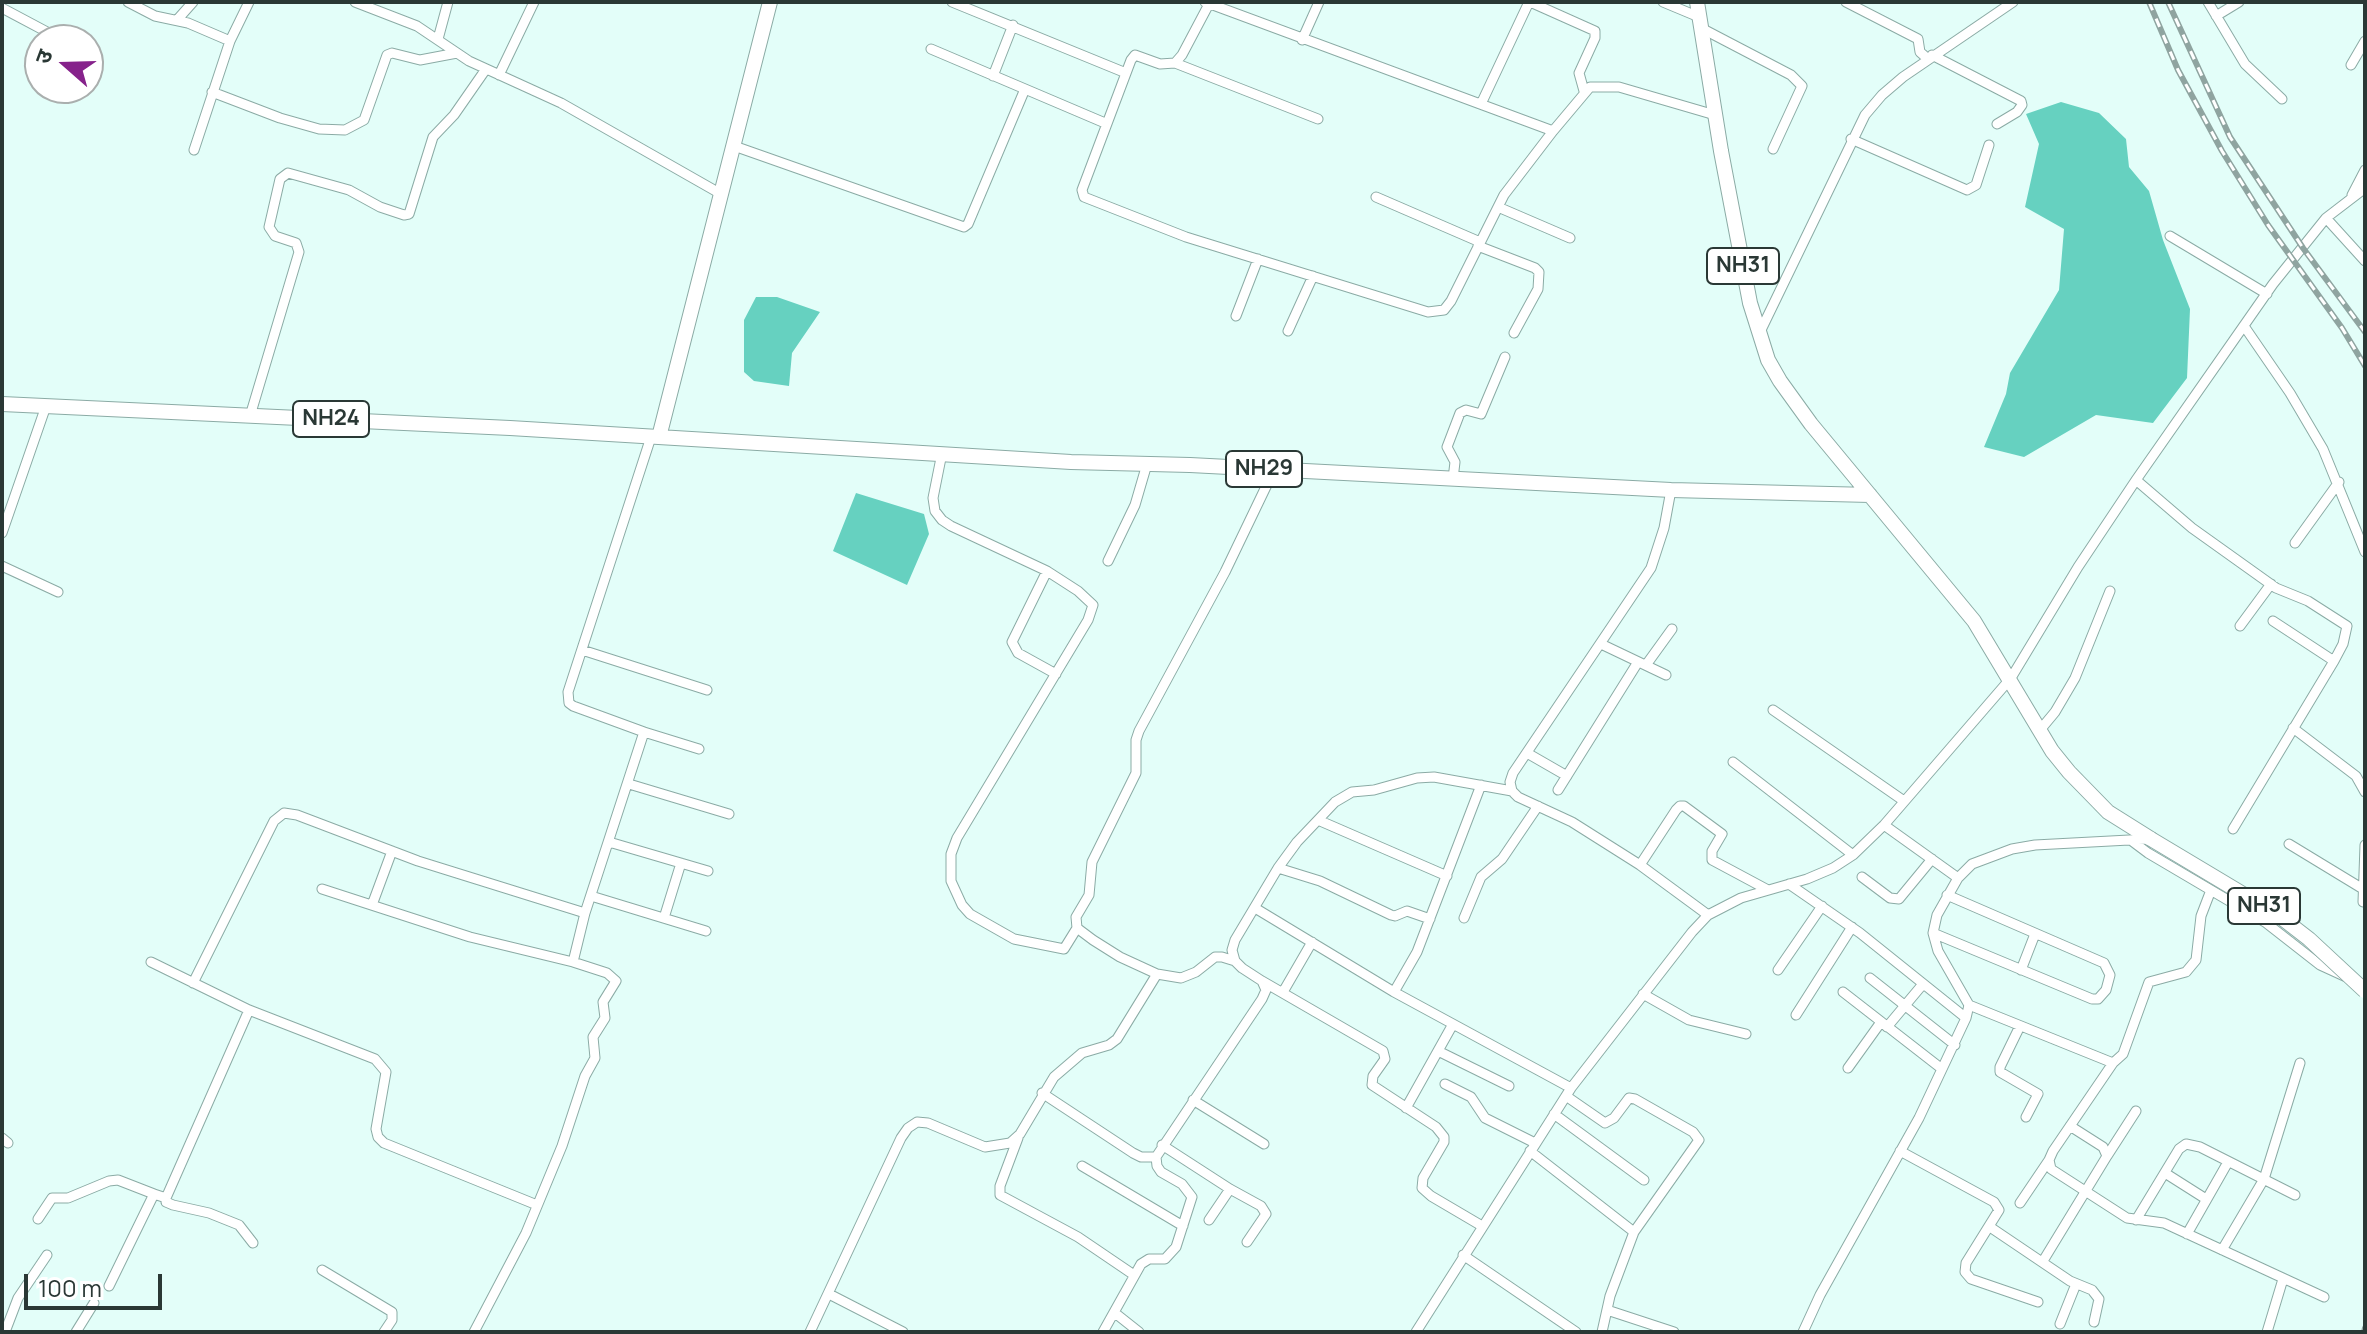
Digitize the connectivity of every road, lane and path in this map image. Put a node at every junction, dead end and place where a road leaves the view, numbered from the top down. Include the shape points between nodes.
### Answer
1 (128, 2) edge
2 (193, 2) edge
3 (249, 2) edge
4 (355, 2) edge
5 (448, 2) edge
6 (534, 2) edge
7 (770, 2) edge
8 (952, 2) edge
9 (1319, 2) edge
10 (1529, 2) edge
11 (1663, 2) edge
12 (1846, 2) edge
13 (2013, 2) edge
14 (2208, 2) edge
15 (2239, 2) edge
16 (1207, 3) edge
17 (2, 8) edge
18 (1699, 16) edge
19 (2216, 16) junction
20 (177, 20) junction
21 (32, 24) edge
22 (1013, 25) junction
23 (438, 39) junction
24 (1302, 40) junction
25 (230, 41) junction
26 (2365, 41) edge
27 (931, 49) dead end
28 (457, 53) junction
29 (1930, 57) junction
30 (1175, 63) junction
31 (2351, 65) dead end
32 (486, 69) junction
33 (1126, 73) junction
34 (499, 75) junction
35 (993, 76) junction
36 (1025, 89) junction
37 (1584, 91) junction
38 (212, 92) junction
39 (2282, 99) dead end
40 (1481, 104) junction
41 (1715, 115) junction
42 (1318, 119) dead end
43 (1105, 123) junction
44 (1997, 124) dead end
45 (1553, 131) junction
46 (1851, 139) junction
47 (1989, 145) dead end
48 (734, 146) junction
49 (1773, 149) dead end
50 (194, 150) dead end
51 (2365, 170) edge
52 (2365, 188) edge
53 (721, 194) junction
54 (2352, 195) junction
55 (1376, 197) dead end
56 (1498, 207) junction
57 (2326, 218) junction
58 (2170, 236) dead end
59 (1570, 238) dead end
60 (1479, 244) junction
61 (1258, 259) junction
62 (2365, 261) edge
63 (1313, 276) junction
64 (2267, 294) junction
65 (1236, 316) dead end
66 (2244, 326) junction
67 (1288, 331) dead end
68 (1514, 333) dead end
69 (1758, 336) junction
70 (1505, 357) dead end
71 (2, 404) edge
72 (46, 406) junction
73 (250, 416) junction
74 (655, 437) junction
75 (942, 453) junction
76 (1147, 464) junction
77 (1274, 470) junction
78 (1453, 479) junction
79 (2136, 480) junction
80 (2339, 482) junction
81 (1671, 490) junction
82 (1870, 495) junction
83 (2, 533) edge
84 (2295, 543) dead end
85 (2365, 552) edge
86 (1108, 561) dead end
87 (2, 566) edge
88 (1047, 571) junction
89 (2271, 584) junction
90 (2110, 591) dead end
91 (58, 592) dead end
92 (2273, 621) dead end
93 (2240, 626) dead end
94 (1672, 629) dead end
95 (1601, 644) junction
96 (582, 650) junction
97 (2334, 661) junction
98 (1642, 664) junction
99 (1056, 674) junction
100 (1666, 675) dead end
101 (2011, 678) junction
102 (707, 690) dead end
103 (1773, 710) dead end
104 (2293, 728) junction
105 (2040, 730) junction
106 (644, 732) junction
107 (699, 749) dead end
108 (1527, 753) junction
109 (1733, 762) dead end
110 (1567, 776) junction
111 (629, 784) junction
112 (1481, 785) junction
113 (1558, 790) dead end
114 (1512, 791) junction
115 (2365, 792) edge
116 (1904, 801) junction
117 (1538, 806) junction
118 (729, 814) dead end
119 (1318, 820) junction
120 (1884, 825) junction
121 (2233, 829) dead end
122 (2151, 839) junction
123 (2132, 841) junction
124 (609, 842) junction
125 (2289, 844) dead end
126 (2365, 845) edge
127 (392, 851) junction
128 (1853, 855) junction
129 (1932, 859) junction
130 (681, 863) junction
131 (1640, 865) junction
132 (1278, 868) junction
133 (708, 871) dead end
134 (1447, 876) junction
135 (1862, 877) dead end
136 (1958, 878) junction
137 (1789, 884) junction
138 (322, 889) dead end
139 (2363, 889) edge
140 (1768, 890) junction
141 (2211, 890) junction
142 (1947, 895) junction
143 (591, 896) junction
144 (2363, 902) dead end
145 (372, 905) junction
146 (1822, 906) junction
147 (1255, 908) junction
148 (585, 913) junction
149 (1708, 915) junction
150 (664, 918) junction
151 (1464, 918) dead end
152 (1430, 919) junction
153 (1852, 927) junction
154 (1077, 928) junction
155 (706, 931) dead end
156 (1933, 933) junction
157 (2035, 934) junction
158 (1312, 942) junction
159 (1235, 961) junction
160 (151, 962) dead end
161 (573, 962) junction
162 (1778, 970) dead end
163 (2021, 970) junction
164 (1157, 974) junction
165 (1870, 978) dead end
166 (1262, 981) junction
167 (193, 983) junction
168 (1923, 984) junction
169 (2365, 988) edge
170 (1283, 992) junction
171 (1394, 992) junction
172 (1843, 992) dead end
173 (1643, 994) junction
174 (1905, 1005) junction
175 (1969, 1005) junction
176 (249, 1010) junction
177 (1796, 1015) dead end
178 (1966, 1018) junction
179 (1453, 1024) junction
180 (1884, 1024) junction
181 (2020, 1026) junction
182 (1746, 1034) dead end
183 (1955, 1045) junction
184 (1438, 1051) junction
185 (2113, 1063) junction
186 (2300, 1063) dead end
187 (1848, 1068) dead end
188 (1942, 1069) junction
189 (1445, 1084) dead end
190 (1509, 1086) dead end
191 (1568, 1092) junction
192 (1042, 1093) junction
193 (1193, 1100) junction
194 (1406, 1108) junction
195 (2136, 1111) dead end
196 (1554, 1114) junction
197 (2026, 1117) dead end
198 (2070, 1126) junction
199 (1020, 1134) junction
200 (1264, 1144) dead end
201 (1162, 1145) junction
202 (1532, 1147) junction
203 (1900, 1151) junction
204 (2107, 1156) junction
205 (1156, 1157) junction
206 (2049, 1160) junction
207 (2228, 1162) junction
208 (1082, 1166) dead end
209 (2165, 1173) junction
210 (2264, 1179) junction
211 (1644, 1180) dead end
212 (1230, 1189) junction
213 (2085, 1192) junction
214 (154, 1194) junction
215 (2295, 1195) dead end
216 (166, 1198) junction
217 (2206, 1199) junction
218 (2020, 1203) dead end
219 (537, 1205) junction
220 (38, 1219) dead end
221 (1209, 1220) dead end
222 (2136, 1220) junction
223 (1183, 1226) junction
224 (1482, 1226) junction
225 (1990, 1227) junction
226 (1634, 1232) junction
227 (2187, 1234) junction
228 (1247, 1242) dead end
229 (253, 1243) dead end
230 (2222, 1250) junction
231 (47, 1255) dead end
232 (1463, 1255) junction
233 (2043, 1261) junction
234 (322, 1270) dead end
235 (1134, 1275) junction
236 (2283, 1279) junction
237 (2076, 1284) junction
238 (109, 1286) dead end
239 (829, 1294) junction
240 (2324, 1297) dead end
241 (2038, 1302) dead end
242 (94, 1303) dead end
243 (1607, 1310) junction
244 (1115, 1313) junction
245 (2094, 1322) dead end
246 (2060, 1324) dead end
247 (5, 1332) edge
248 (76, 1332) edge
249 (384, 1332) edge
250 (474, 1332) edge
251 (810, 1332) edge
252 (903, 1332) edge
253 (1103, 1332) edge
254 (1139, 1332) edge
255 (1416, 1332) edge
256 (1576, 1332) edge
257 (1602, 1332) edge
258 (1674, 1332) edge
259 (1803, 1332) edge
260 (2267, 1332) edge

1 - 20 street
2 - 20 street
3 - 25 street
4 - 23 street
5 - 23 street
6 - 34 street
7 - 48 highway
8 - 22 street
9 - 24 street
10 - 37 street via 1595,31 1579,73
10 - 40 street
11 - 18 street
12 - 29 street via 1918,39 1920,52
13 - 29 street
14 - 19 street
15 - 19 street
16 - 24 street
16 - 30 street
17 - 21 street
18 - 41 highway, NH31
18 - 49 street via 1802,86
19 - 39 street via 2245,64
20 - 25 street
22 - 33 street
22 - 35 street
23 - 28 street
24 - 40 street
25 - 38 street
26 - 31 street
27 - 35 street
28 - 32 street
28 - 38 street via 420,60 387,55 368,113 359,125 345,130 280,118
29 - 44 street via 2021,101 2017,112
29 - 46 street via 1882,95
30 - 33 street via 1135,55
30 - 42 street
32 - 34 street
32 - 73 street via 433,137 409,214 288,173 280,179 269,227 275,236 296,243 299,252
33 - 43 street
34 - 53 street via 561,103
35 - 36 street
36 - 43 street
36 - 48 street via 964,227
37 - 41 street via 1619,87
37 - 45 street
38 - 50 street
40 - 45 street
41 - 69 highway, NH31
43 - 61 street via 1084,197
45 - 56 street
46 - 47 street via 1967,190 1976,185
46 - 69 street
48 - 53 highway
51 - 54 street
52 - 54 street
53 - 74 highway
54 - 57 street
55 - 60 street
56 - 59 street
56 - 60 street
57 - 62 street
57 - 64 street
58 - 64 street
60 - 63 street via 1451,301 1437,313
60 - 68 street via 1539,272 1538,289
61 - 63 street
61 - 65 street
63 - 67 street
64 - 66 street
66 - 79 street
66 - 80 street via 2306,420
69 - 82 highway, NH31 via 1780,381
70 - 78 street via 1481,414 1460,413 1447,447 1455,462
71 - 72 highway, NH24
72 - 73 highway, NH24
72 - 83 street
73 - 74 highway, NH24
74 - 75 highway, NH29
74 - 96 street
75 - 76 highway, NH29
75 - 88 street via 933,498 942,520
76 - 77 highway, NH29
76 - 86 street via 1135,505
77 - 78 highway, NH29
77 - 154 street via 1139,731 1136,773 1092,862 1089,895 1076,917
78 - 81 highway, NH29
79 - 89 street
79 - 101 street
80 - 84 street
80 - 85 street
81 - 82 highway, NH29
81 - 95 street via 1651,568
82 - 101 highway, NH31 via 1956,597
87 - 91 street
88 - 99 street via 1012,642 1018,653
88 - 99 street via 1093,605
89 - 93 street
89 - 97 street via 2347,626
90 - 105 street via 2075,678
92 - 97 street
94 - 98 street
95 - 98 street
95 - 108 street
96 - 102 street
96 - 106 street via 569,703
97 - 104 street
98 - 100 street
98 - 110 street
99 - 154 street via 967,819 949,866 962,905 1006,936 1064,949
101 - 105 highway, NH31
101 - 116 street
103 - 116 street
104 - 115 street via 2356,776
104 - 121 street
105 - 122 highway, NH31 via 2088,794
106 - 107 street
106 - 111 street
108 - 110 street
108 - 114 street via 1513,773
109 - 128 street
110 - 113 street
111 - 118 street
111 - 124 street
112 - 114 street
112 - 119 street via 1417,778 1352,792
112 - 134 street
114 - 117 street
116 - 120 street
117 - 131 street
117 - 151 street via 1502,859 1481,877
119 - 132 street
119 - 134 street
120 - 128 street
120 - 129 street
122 - 123 street
122 - 169 highway, NH31, bridge via 2278,915
123 - 136 street via 2012,849 1972,864
123 - 141 street
124 - 130 street
124 - 143 street
125 - 139 street
126 - 139 street
127 - 145 street
127 - 148 street
127 - 167 street via 297,815 278,816
128 - 137 street
129 - 135 street via 1899,899
129 - 136 street
130 - 133 street
130 - 150 street
131 - 140 street via 1676,810 1684,806 1722,834 1712,860
131 - 149 street
132 - 147 street
132 - 152 street via 1328,884 1391,915 1407,911
134 - 152 street
136 - 142 street
137 - 140 street
137 - 146 street
138 - 145 street
139 - 144 street
140 - 149 street
141 - 169 street via 2265,922 2320,965
141 - 185 street via 2201,916 2196,960 2186,972 2149,982 2123,1054
142 - 156 street
142 - 157 street
143 - 148 street
143 - 150 street
145 - 161 street via 470,937
146 - 153 street
146 - 162 street
147 - 158 street
147 - 159 street via 1235,940
148 - 161 street
149 - 173 street
150 - 155 street
152 - 171 street
153 - 168 street
153 - 177 street
154 - 164 street
156 - 163 street
156 - 175 street
157 - 163 street
157 - 163 street via 2104,963 2110,975 2106,990 2092,999
158 - 170 street
158 - 171 street
159 - 164 street via 1215,957 1181,978
159 - 166 street
160 - 167 street
161 - 219 street via 616,981 603,1002 605,1018 593,1037 595,1058
164 - 192 street via 1117,1039 1082,1053
165 - 174 street
166 - 170 street
166 - 193 street via 1262,999
167 - 176 street
168 - 174 street
168 - 178 street
170 - 194 street via 1383,1051 1385,1059 1372,1085
171 - 179 street
172 - 180 street
173 - 182 street via 1689,1020
173 - 191 street
174 - 180 street
174 - 183 street
175 - 178 street
175 - 181 street
176 - 216 street
176 - 219 street via 382,1064 386,1080 376,1129 384,1143
178 - 183 street
179 - 184 street
179 - 191 street
180 - 187 street
180 - 188 street
181 - 185 street
181 - 197 street via 2000,1072 2038,1094
183 - 188 street
184 - 190 street
184 - 194 street
185 - 198 street
186 - 210 street
188 - 203 street
189 - 202 street via 1471,1097 1485,1118
191 - 196 street
191 - 226 street via 1605,1123 1629,1098 1635,1099 1699,1140
192 - 199 street
192 - 205 street via 1133,1153
193 - 200 street
193 - 201 street
194 - 224 street via 1444,1137 1422,1188
195 - 204 street
196 - 202 street
196 - 211 street
198 - 204 street via 2103,1147
198 - 206 street
199 - 235 street via 1000,1195
199 - 239 street via 1010,1143 985,1147 928,1123 908,1128
201 - 205 street
201 - 212 street
202 - 224 street
202 - 226 street
203 - 225 street via 1994,1202 1999,1210
203 - 259 street
204 - 213 street
205 - 223 street via 1161,1172 1192,1197
206 - 213 street via 2051,1169
206 - 218 street
207 - 209 street via 2186,1144
207 - 210 street
207 - 217 street
208 - 223 street
209 - 217 street
209 - 222 street
210 - 215 street
210 - 230 street
212 - 221 street
212 - 228 street via 1265,1210
213 - 222 street
213 - 233 street
214 - 216 street
214 - 220 street via 109,1181 68,1198 52,1198
214 - 238 street
216 - 229 street via 239,1225
217 - 227 street
219 - 250 street
222 - 227 street via 2155,1220
223 - 235 street via 1171,1254 1149,1259
224 - 232 street
225 - 233 street
225 - 241 street via 1966,1263 1967,1276
226 - 243 street
227 - 230 street
230 - 236 street
231 - 247 street via 18,1298
232 - 255 street
232 - 256 street
233 - 237 street
234 - 249 street via 392,1312
235 - 244 street
236 - 240 street
236 - 260 street
237 - 245 street via 2099,1299
237 - 246 street
239 - 251 street
239 - 252 street
242 - 248 street
243 - 257 street
243 - 258 street
244 - 253 street
244 - 254 street

